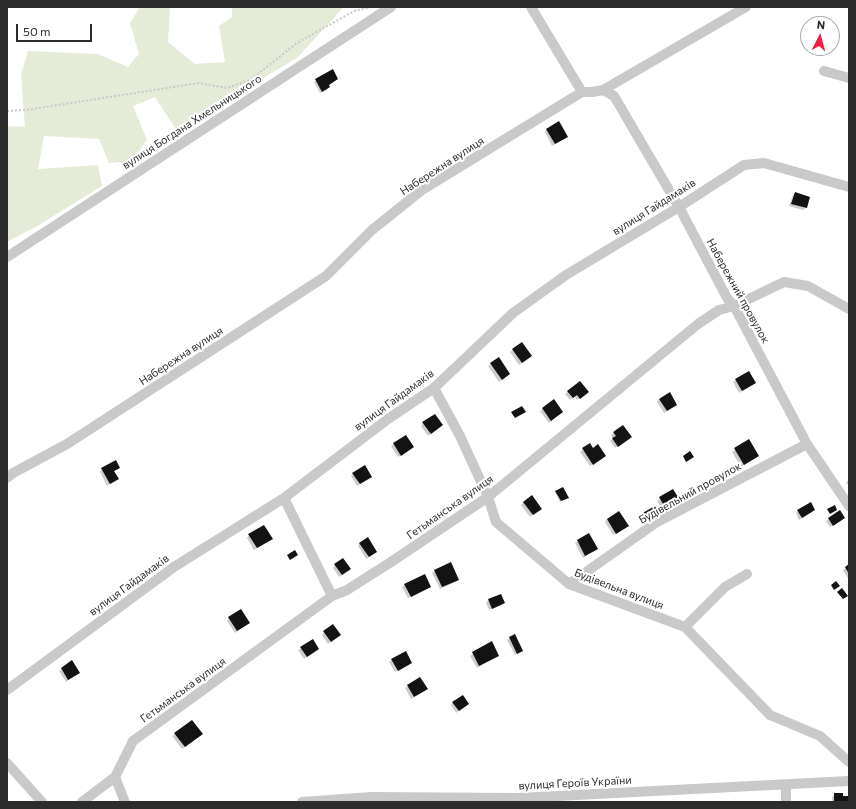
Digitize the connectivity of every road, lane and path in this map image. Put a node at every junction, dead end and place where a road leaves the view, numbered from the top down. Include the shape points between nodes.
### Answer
1 (372, 7) edge
2 (390, 7) edge
3 (531, 7) edge
4 (746, 7) edge
5 (824, 71) dead end
6 (849, 78) edge
7 (603, 90) junction
8 (582, 92) junction
9 (7, 111) edge
10 (849, 187) edge
11 (680, 207) junction
12 (7, 257) edge
13 (734, 306) junction
14 (849, 309) edge
15 (434, 388) junction
16 (807, 444) junction
17 (7, 478) edge
18 (284, 498) junction
19 (488, 498) junction
20 (849, 506) edge
21 (747, 574) dead end
22 (569, 584) junction
23 (332, 596) junction
24 (685, 627) junction
25 (7, 690) edge
26 (849, 762) edge
27 (7, 763) edge
28 (115, 777) junction
29 (849, 781) edge
30 (786, 785) junction
31 (42, 802) edge
32 (82, 802) edge
33 (125, 802) edge
34 (302, 802) edge
35 (786, 802) edge

1 - 9 path via 354,11 297,43 250,80 227,88 199,83
2 - 12 street, вулиця Богдана Хмельницького
3 - 8 street
4 - 7 street, Набережна вулиця
5 - 6 street
7 - 8 street, Набережна вулиця
7 - 11 street, Набережний провулок via 614,96
8 - 17 street, Набережна вулиця via 422,190 372,230 326,276 67,444
10 - 11 street, вулиця Гайдамаків via 764,163 744,165
11 - 13 street, Набережний провулок via 727,298
11 - 15 street, вулиця Гайдамаків via 566,275 513,314
13 - 14 street, Гетьманська вулиця via 784,282 808,286
13 - 16 street, Набережний провулок
13 - 19 street, Гетьманська вулиця via 719,310 698,324
15 - 18 street, вулиця Гайдамаків via 388,419
15 - 19 street, Будівельна вулиця via 460,436
16 - 20 street, Набережний провулок
16 - 22 street, Будівельний провулок via 657,522
18 - 23 street
18 - 25 street, вулиця Гайдамаків via 174,567
19 - 22 street, Будівельна вулиця via 496,522
19 - 23 street, Гетьманська вулиця via 347,590
21 - 24 street via 724,587
22 - 24 street, Будівельна вулиця
23 - 28 street, Гетьманська вулиця via 133,741
24 - 26 street, Будівельна вулиця via 770,715 820,736
27 - 31 street
28 - 32 street, Гетьманська вулиця
28 - 33 street
29 - 30 street, вулиця Героїв України
30 - 34 street, вулиця Героїв України via 518,798 371,797
30 - 35 street

